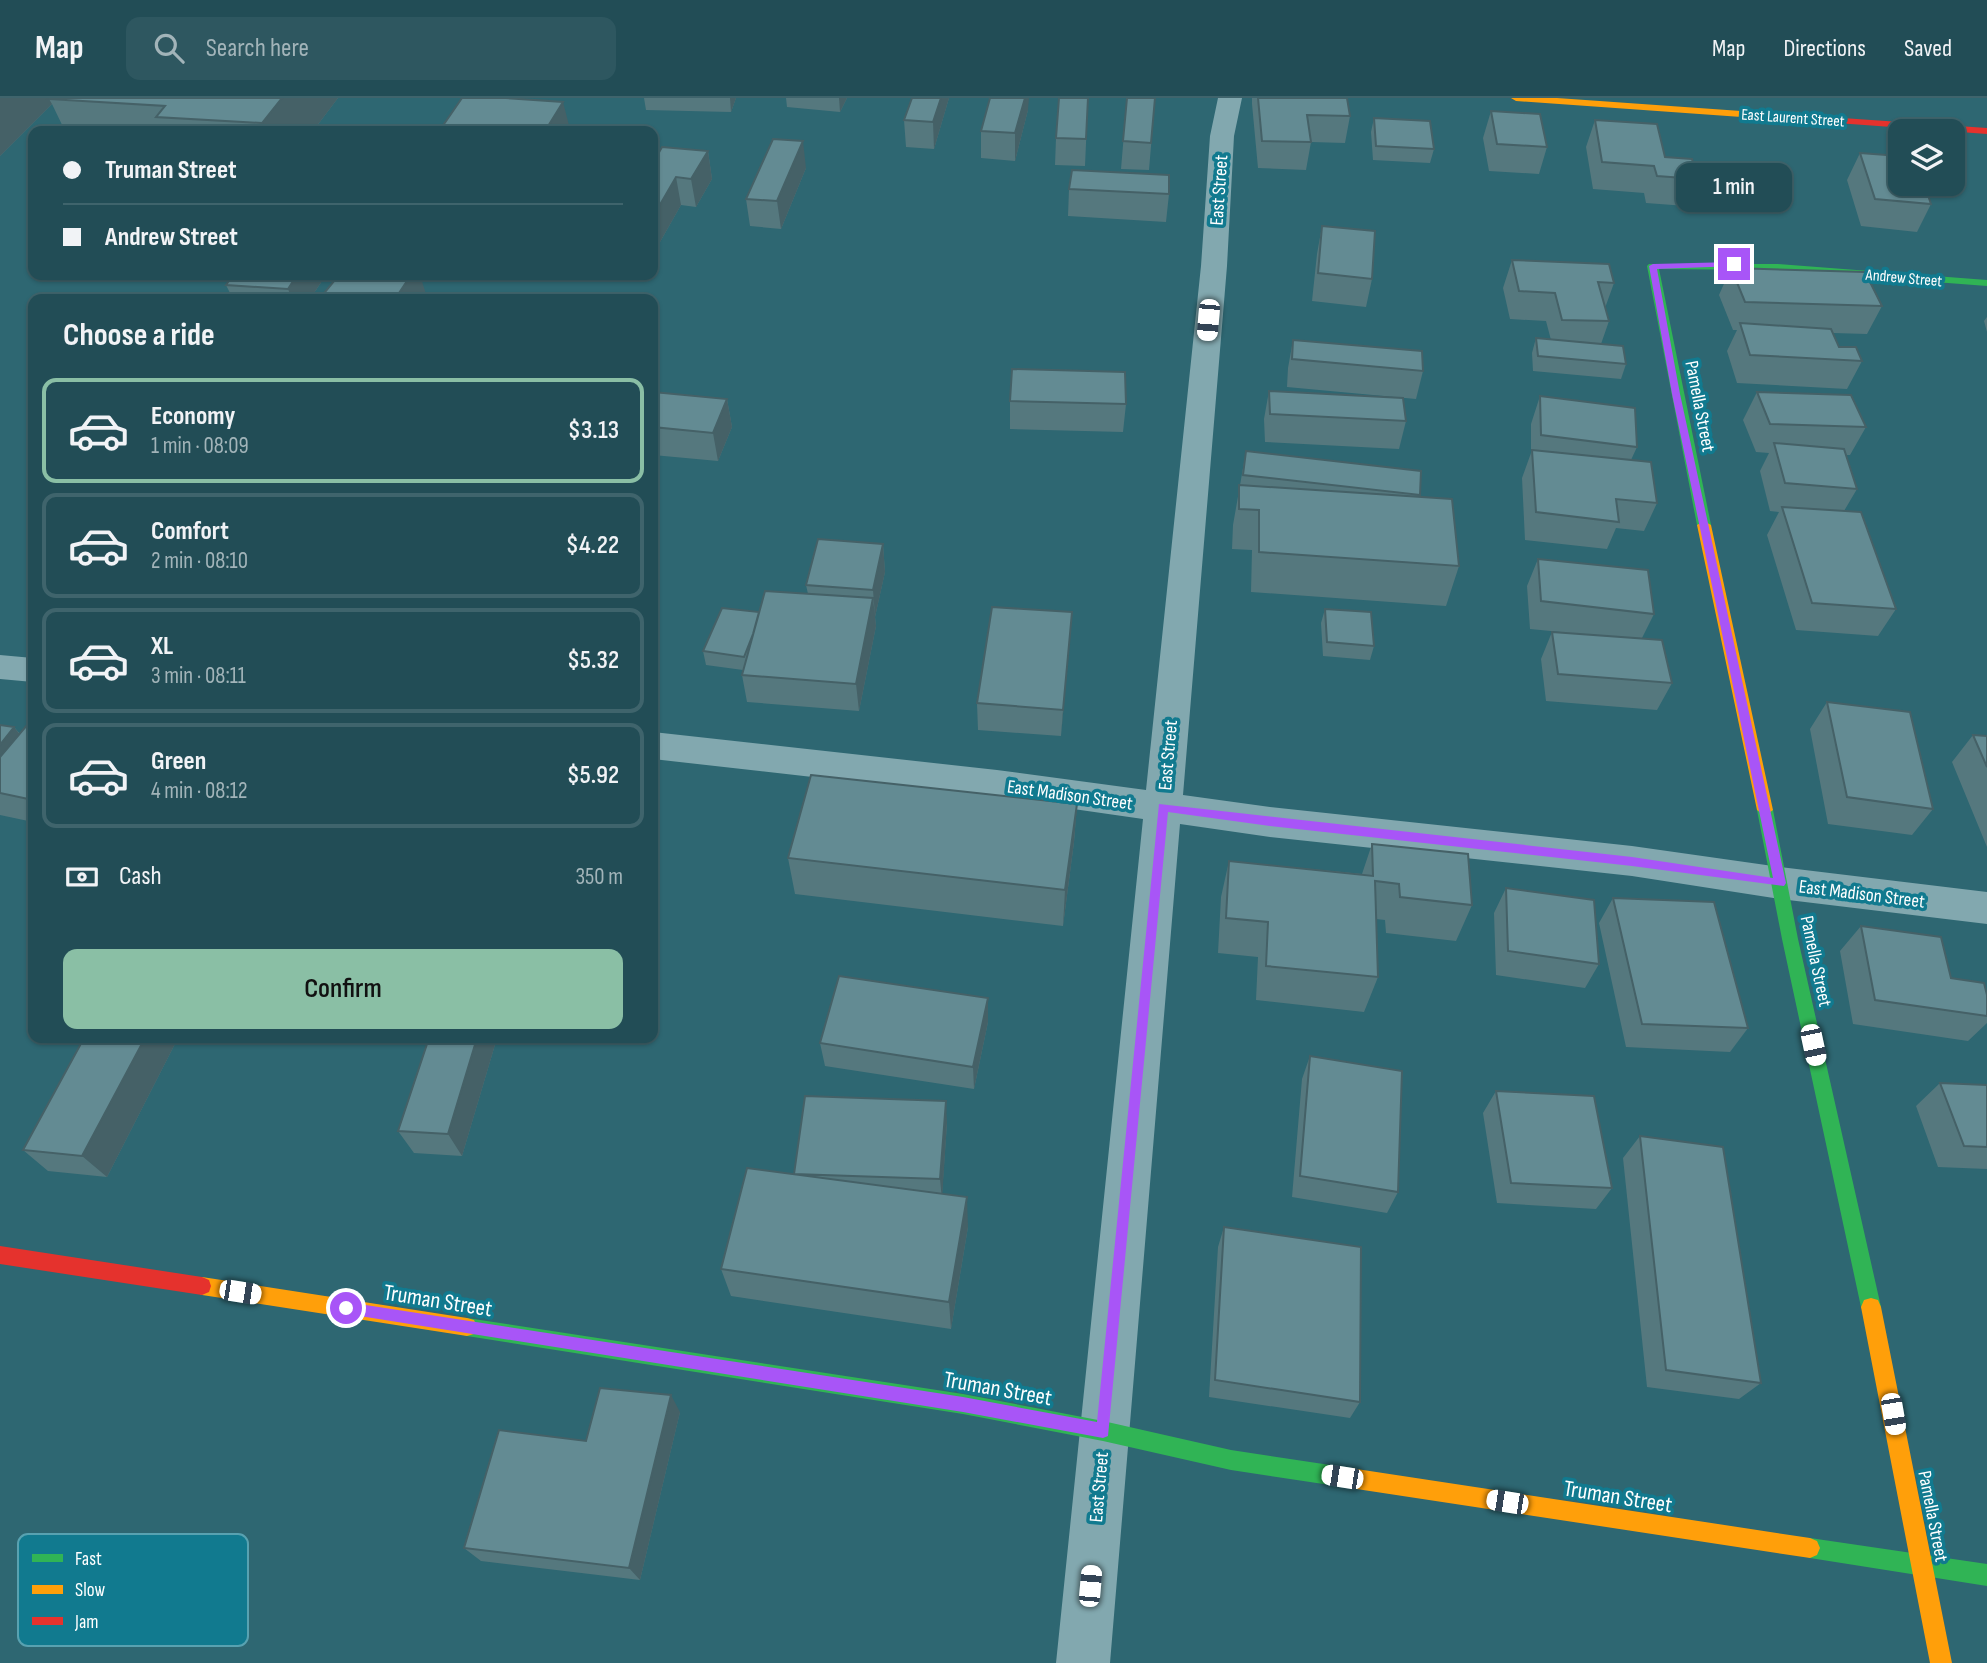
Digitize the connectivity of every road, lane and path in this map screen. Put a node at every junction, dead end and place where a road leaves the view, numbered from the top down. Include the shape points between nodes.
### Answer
1 (1230, 98) edge
2 (1516, 98) edge
3 (1987, 131) edge
4 (1653, 266) joint
5 (1987, 283) edge
6 (0, 667) edge
7 (28, 670) edge
8 (658, 746) edge
9 (1163, 807) junction
10 (1780, 883) junction
11 (1987, 908) edge
12 (0, 1255) edge
13 (1103, 1431) junction
14 (1921, 1565) junction
15 (1987, 1575) edge
16 (1083, 1663) edge
17 (1941, 1663) edge

1 - 9 street, East Street via 1222,136
2 - 3 street, East Laurent Street
4 - 5 street, Andrew Street via 1709,263
4 - 10 street, Pamella Street
6 - 7 street
8 - 9 street, East Madison Street
9 - 10 street, East Madison Street via 1632,861
9 - 13 street, East Street
10 - 11 street, East Madison Street
10 - 14 street, Pamella Street via 1889,1388
12 - 13 street, Truman Street via 963,1404
13 - 14 street, Truman Street via 1231,1460
13 - 16 street, East Street
14 - 15 street, Truman Street
14 - 17 street, Pamella Street

